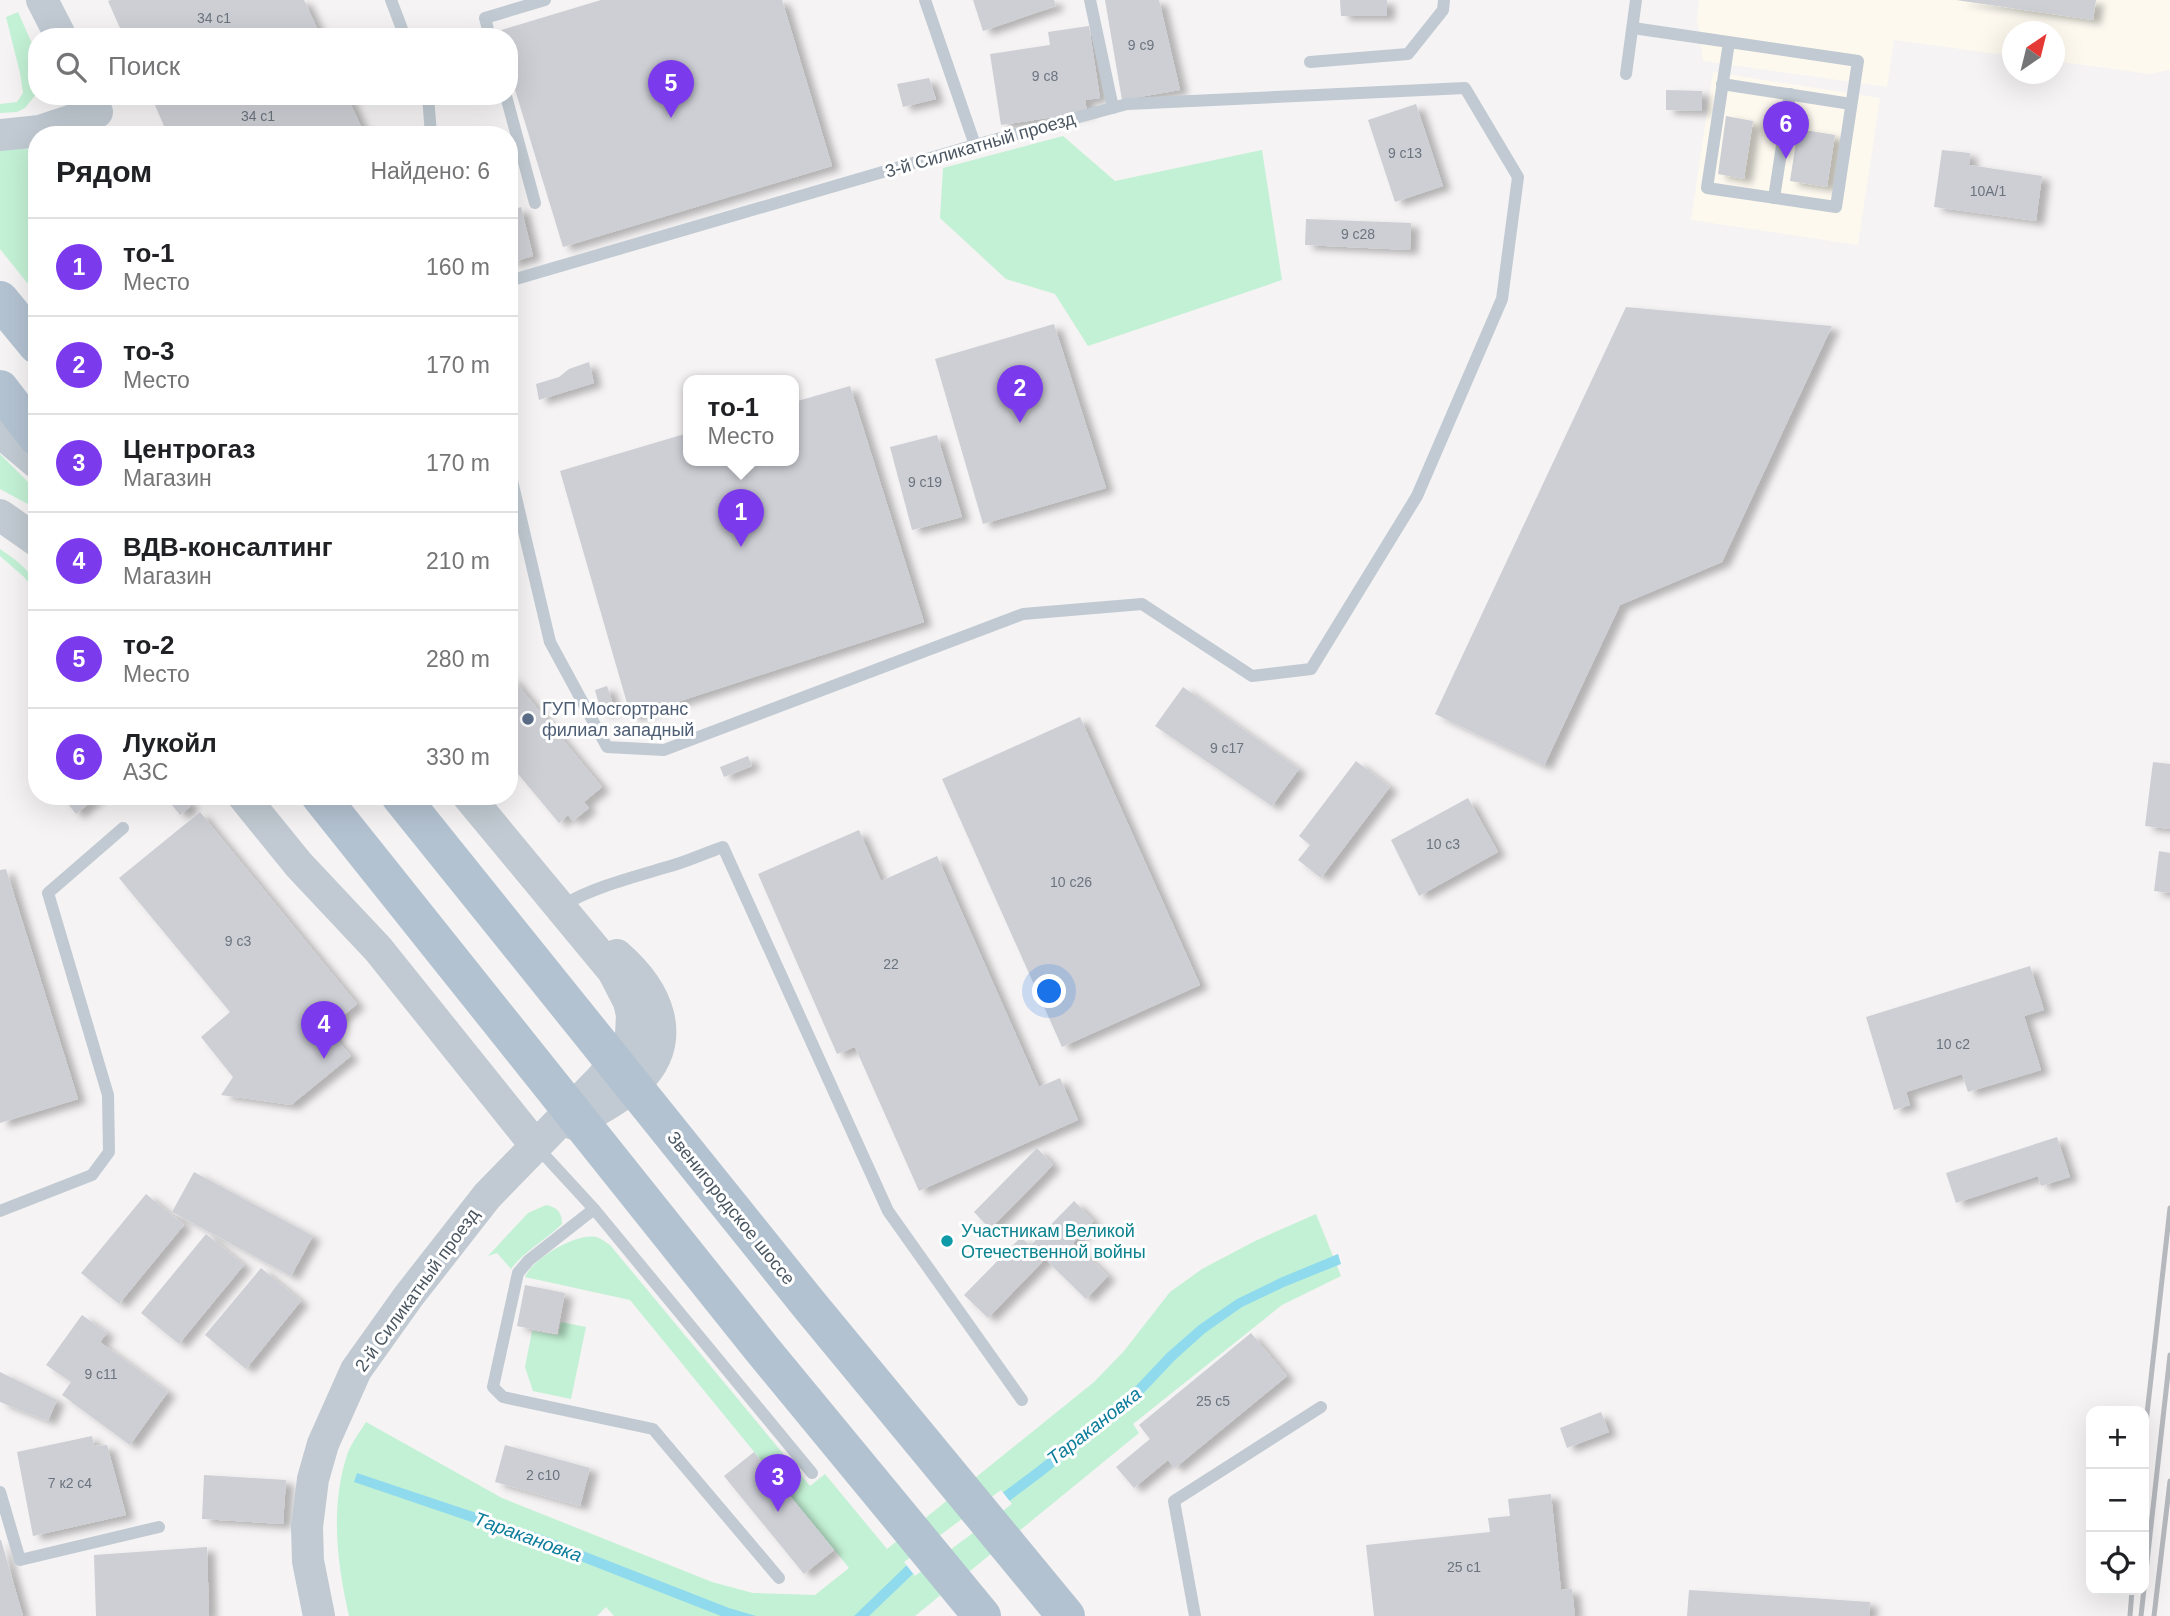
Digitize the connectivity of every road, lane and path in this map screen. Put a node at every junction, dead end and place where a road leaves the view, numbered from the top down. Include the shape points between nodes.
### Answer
1 (391, 0) edge
2 (545, 0) edge
3 (925, 0) edge
4 (1090, 0) edge
5 (1444, 0) edge
6 (1636, 0) edge
7 (44, 1) edge
8 (1633, 27) junction
9 (57, 28) edge
10 (402, 28) edge
11 (488, 28) edge
12 (1729, 42) junction
13 (1310, 62) dead end
14 (1626, 74) dead end
15 (1722, 84) junction
16 (1790, 94) junction
17 (1851, 104) junction
18 (429, 105) edge
19 (508, 105) edge
20 (1113, 108) junction
21 (98, 114) edge
22 (57, 126) edge
23 (430, 126) edge
24 (514, 126) edge
25 (28, 132) edge
26 (0, 135) edge
27 (518, 140) edge
28 (975, 145) junction
29 (1774, 198) junction
30 (535, 203) dead end
31 (518, 278) edge
32 (0, 300) edge
33 (28, 334) edge
34 (0, 390) edge
35 (28, 426) edge
36 (0, 432) edge
37 (28, 455) edge
38 (518, 506) edge
39 (0, 515) edge
40 (28, 535) edge
41 (250, 805) edge
42 (327, 805) edge
43 (407, 805) edge
44 (476, 805) edge
45 (122, 828) dead end
46 (560, 906) junction
47 (536, 1146) junction
48 (594, 1209) junction
49 (0, 1211) edge
50 (1022, 1400) dead end
51 (1321, 1407) dead end
52 (812, 1473) dead end
53 (0, 1492) edge
54 (159, 1527) dead end
55 (779, 1578) dead end
56 (319, 1616) edge
57 (982, 1616) edge
58 (1066, 1616) edge
59 (1195, 1616) edge

1 - 10 lane
2 - 11 lane via 485,18
3 - 28 lane
4 - 20 lane
5 - 13 lane via 1443,10 1408,54
6 - 8 lane
7 - 9 street
8 - 12 lane
8 - 14 lane
12 - 15 lane
12 - 17 lane via 1858,61
15 - 16 lane
15 - 29 lane via 1707,188
16 - 17 lane
16 - 29 lane
17 - 29 lane via 1836,207
18 - 23 lane
19 - 24 lane
20 - 28 lane, 3-й Силикатный проезд
20 - 38 lane, 3-й Силикатный проезд via 1465,88 1518,177 1502,299 1417,496 1311,669 1252,676 1142,604 1023,614 664,750 607,747 550,642
21 - 22 street
25 - 26 street
27 - 30 lane
28 - 31 lane, 3-й Силикатный проезд
32 - 33 main road
34 - 35 main road
36 - 37 street
39 - 40 street
41 - 47 street via 299,865 378,948
42 - 57 main road, bridge via 761,1348
43 - 58 main road, Звенигородское шоссе, bridge
44 - 46 street, 2-й Силикатный проезд
45 - 49 lane via 48,893 108,1095 109,1152 92,1175
46 - 47 street, 2-й Силикатный проезд via 638,974 657,1004 660,1034 652,1061 637,1082
46 - 50 lane via 723,846 888,1211
47 - 48 lane
47 - 56 street, 2-й Силикатный проезд via 475,1210 356,1370 323,1444 313,1479 307,1527
48 - 52 lane
48 - 55 lane via 518,1273 493,1387 503,1397 653,1429
51 - 59 lane via 1174,1500
53 - 54 lane via 20,1560

